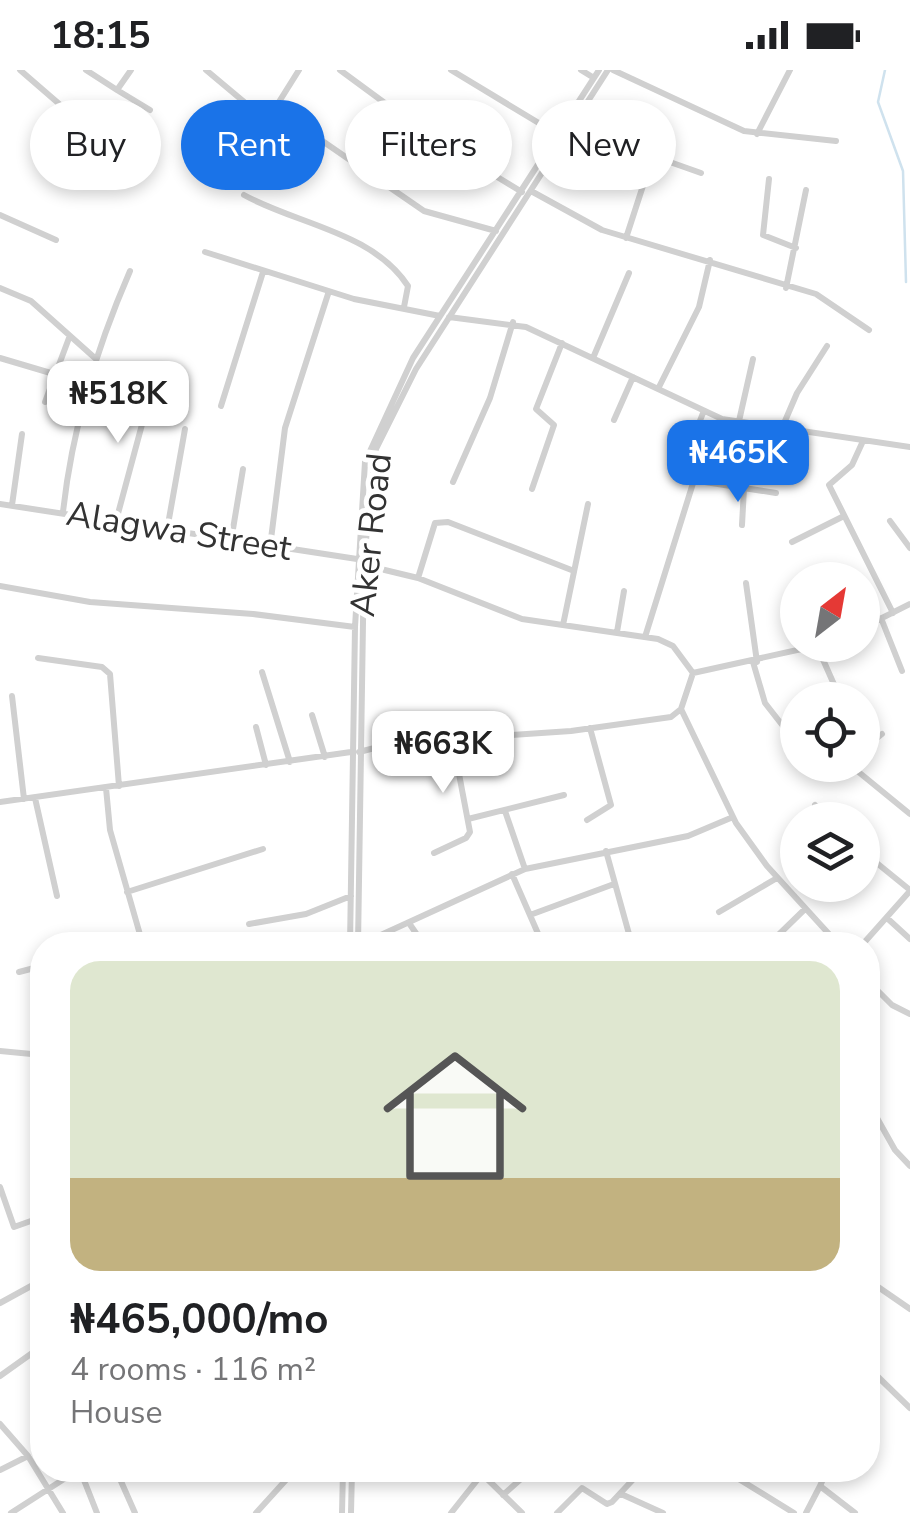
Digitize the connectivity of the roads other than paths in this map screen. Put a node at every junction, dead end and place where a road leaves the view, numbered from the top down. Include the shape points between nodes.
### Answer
1 (20, 70) edge
2 (86, 70) edge
3 (131, 70) edge
4 (206, 70) edge
5 (300, 70) edge
6 (340, 70) edge
7 (451, 70) edge
8 (580, 70) edge
9 (599, 70) edge
10 (611, 70) edge
11 (790, 70) edge
12 (594, 78) junction
13 (117, 90) junction
14 (55, 100) edge
15 (134, 100) edge
16 (241, 100) edge
17 (282, 100) edge
18 (580, 100) edge
19 (590, 100) edge
20 (532, 118) edge
21 (757, 134) junction
22 (836, 141) dead end
23 (325, 143) edge
24 (676, 165) edge
25 (701, 173) dead end
26 (769, 179) dead end
27 (532, 182) edge
28 (642, 190) edge
29 (806, 190) dead end
30 (526, 191) junction
31 (244, 195) dead end
32 (0, 214) edge
33 (496, 231) junction
34 (626, 238) junction
35 (56, 240) dead end
36 (796, 248) junction
37 (205, 252) dead end
38 (710, 260) junction
39 (130, 270) dead end
40 (263, 272) junction
41 (629, 274) dead end
42 (0, 288) edge
43 (786, 288) junction
44 (329, 291) junction
45 (404, 308) junction
46 (444, 316) junction
47 (512, 322) junction
48 (869, 330) dead end
49 (70, 337) junction
50 (562, 343) junction
51 (827, 346) dead end
52 (0, 358) edge
53 (593, 358) junction
54 (754, 359) dead end
55 (96, 360) junction
56 (54, 374) junction
57 (633, 377) junction
58 (154, 380) dead end
59 (658, 389) junction
60 (45, 402) dead end
61 (221, 406) dead end
62 (703, 412) junction
63 (722, 419) junction
64 (614, 420) dead end
65 (738, 422) junction
66 (782, 428) junction
67 (184, 429) dead end
68 (22, 434) dead end
69 (863, 441) junction
70 (910, 447) edge
71 (243, 468) dead end
72 (694, 480) junction
73 (453, 482) dead end
74 (705, 482) junction
75 (744, 488) junction
76 (532, 489) dead end
77 (776, 493) dead end
78 (0, 504) edge
79 (588, 504) dead end
80 (12, 506) junction
81 (63, 512) junction
82 (842, 517) junction
83 (890, 521) dead end
84 (116, 522) junction
85 (742, 525) dead end
86 (167, 530) junction
87 (231, 541) junction
88 (792, 542) dead end
89 (270, 547) junction
90 (910, 548) edge
91 (361, 562) junction
92 (574, 571) junction
93 (418, 578) junction
94 (746, 583) dead end
95 (0, 586) edge
96 (624, 591) dead end
97 (910, 604) edge
98 (893, 612) junction
99 (881, 618) joint
100 (562, 625) junction
101 (354, 627) junction
102 (617, 632) junction
103 (645, 637) junction
104 (780, 655) edge
105 (38, 658) dead end
106 (755, 662) junction
107 (902, 671) dead end
108 (262, 672) dead end
109 (693, 673) junction
110 (12, 696) dead end
111 (681, 709) junction
112 (312, 715) dead end
113 (780, 722) edge
114 (256, 727) dead end
115 (590, 728) junction
116 (452, 737) junction
117 (355, 752) junction
118 (325, 757) junction
119 (290, 762) junction
120 (266, 765) junction
121 (871, 782) edge
122 (119, 786) junction
123 (106, 788) junction
124 (564, 796) dead end
125 (35, 798) junction
126 (24, 799) junction
127 (0, 802) edge
128 (505, 811) junction
129 (910, 814) edge
130 (733, 817) junction
131 (467, 820) junction
132 (587, 820) dead end
133 (263, 849) dead end
134 (606, 852) junction
135 (434, 853) dead end
136 (880, 866) edge
137 (525, 869) junction
138 (512, 874) junction
139 (777, 878) junction
140 (614, 884) junction
141 (910, 891) edge
142 (128, 892) junction
143 (58, 896) dead end
144 (350, 896) junction
145 (804, 910) junction
146 (719, 912) dead end
147 (530, 914) junction
148 (887, 918) junction
149 (409, 922) junction
150 (249, 924) dead end
151 (140, 932) edge
152 (350, 932) edge
153 (358, 932) edge
154 (387, 932) edge
155 (416, 932) edge
156 (538, 932) edge
157 (628, 932) edge
158 (781, 932) edge
159 (826, 932) edge
160 (874, 932) edge
161 (910, 939) edge
162 (30, 969) edge
163 (20, 972) dead end
164 (880, 993) edge
165 (910, 1014) edge
166 (0, 1051) edge
167 (30, 1054) edge
168 (880, 1123) edge
169 (910, 1166) edge
170 (0, 1187) edge
171 (30, 1221) edge
172 (30, 1287) edge
173 (880, 1288) edge
174 (0, 1303) edge
175 (910, 1309) edge
176 (30, 1355) edge
177 (0, 1376) edge
178 (880, 1378) edge
179 (910, 1408) edge
180 (0, 1424) edge
181 (28, 1456) junction
182 (30, 1459) edge
183 (0, 1470) edge
184 (44, 1482) edge
185 (63, 1482) edge
186 (84, 1482) edge
187 (121, 1482) edge
188 (283, 1482) edge
189 (342, 1482) edge
190 (351, 1482) edge
191 (473, 1482) edge
192 (490, 1482) edge
193 (518, 1482) edge
194 (632, 1482) edge
195 (744, 1482) edge
196 (822, 1482) edge
197 (820, 1486) junction
198 (50, 1492) junction
199 (621, 1494) junction
200 (504, 1495) junction
201 (339, 1511) edge
202 (11, 1513) edge
203 (63, 1513) edge
204 (97, 1513) edge
205 (135, 1513) edge
206 (256, 1513) edge
207 (350, 1513) edge
208 (451, 1513) edge
209 (522, 1513) edge
210 (558, 1513) edge
211 (663, 1513) edge
212 (794, 1513) edge
213 (806, 1513) edge
214 (856, 1513) edge

1 - 14 street
2 - 13 street
3 - 13 street
4 - 16 street
5 - 17 street
6 - 30 street via 428,134
7 - 20 street
8 - 12 street
9 - 12 street, Aker Road
10 - 19 street, Aker Road
10 - 21 street
11 - 21 street
12 - 18 street, Aker Road
13 - 15 street
21 - 22 street
23 - 33 street via 424,211
24 - 25 street
26 - 36 street via 763,235
27 - 30 street, Aker Road
28 - 34 street
29 - 36 street
30 - 33 street, Aker Road
30 - 34 street
30 - 46 street, Aker Road
31 - 45 street via 329,228 384,262 408,286
32 - 35 street
33 - 46 street, Aker Road
34 - 38 street
36 - 43 street
37 - 40 street
38 - 43 street
38 - 59 street via 698,308
39 - 55 street
40 - 44 street
40 - 61 street
41 - 53 street
42 - 49 street via 31,301
43 - 48 street via 834,302
44 - 45 street
44 - 89 street via 285,428
45 - 46 street
46 - 47 street
46 - 91 street, Aker Road via 376,449
47 - 50 street
47 - 73 street via 490,398
49 - 55 street
49 - 56 street
50 - 53 street
50 - 76 street via 536,409 554,425
51 - 66 street
52 - 56 street
53 - 57 street
54 - 65 street
55 - 81 street
56 - 60 street
57 - 59 street
57 - 64 street
58 - 84 street
59 - 62 street
62 - 63 street
62 - 72 street via 680,472
63 - 65 street
63 - 74 street
65 - 66 street
66 - 69 street
67 - 86 street
68 - 80 street
69 - 70 street
69 - 82 street via 852,465 829,485
71 - 87 street
72 - 74 street
72 - 103 street
74 - 75 street
75 - 77 street
75 - 85 street
78 - 80 street, Alagwa Street
79 - 92 street
80 - 81 street, Alagwa Street
81 - 84 street, Alagwa Street
82 - 88 street
82 - 98 street
83 - 90 street
84 - 86 street, Alagwa Street
86 - 87 street, Alagwa Street
87 - 89 street, Alagwa Street
89 - 91 street, Alagwa Street
91 - 93 street, Alagwa Street
91 - 101 street, Aker Road
91 - 117 street, Aker Road
92 - 93 street via 448,522 435,523
92 - 100 street
93 - 100 street, Alagwa Street via 522,618
94 - 106 street
95 - 101 street via 90,602
96 - 102 street
97 - 98 street
98 - 99 street
99 - 107 street
100 - 102 street, Alagwa Street
101 - 117 street, Aker Road
102 - 103 street, Alagwa Street
103 - 109 street via 674,646
104 - 106 street
105 - 122 street via 110,674
106 - 109 street
106 - 113 street via 765,703
108 - 119 street
109 - 111 street
110 - 126 street
111 - 115 street via 671,717
111 - 130 street
112 - 118 street
114 - 120 street
115 - 116 street
115 - 132 street via 610,805
116 - 117 street
116 - 131 street
117 - 118 street
117 - 144 street, Aker Road
117 - 153 street, Aker Road
118 - 119 street
119 - 120 street
120 - 122 street
121 - 129 street
122 - 123 street
123 - 125 street
123 - 142 street
124 - 128 street
125 - 126 street
125 - 143 street
126 - 127 street
128 - 131 street
128 - 137 street
130 - 134 street via 688,836
130 - 139 street
131 - 135 street via 468,836
133 - 142 street
134 - 137 street
134 - 140 street
136 - 141 street
137 - 138 street
138 - 147 street
138 - 149 street
139 - 145 street
139 - 146 street
140 - 147 street
140 - 157 street
141 - 148 street
142 - 151 street
144 - 150 street via 306,914
144 - 152 street, Aker Road
145 - 158 street
145 - 159 street
147 - 156 street
148 - 160 street
148 - 161 street
149 - 154 street
149 - 155 street
162 - 163 street
164 - 165 street
166 - 167 street
168 - 169 street
170 - 171 street via 14,1227
172 - 174 street
173 - 175 street
176 - 177 street
178 - 179 street
180 - 181 street
181 - 182 street
181 - 183 street
184 - 198 street
185 - 198 street
186 - 204 street
187 - 205 street
188 - 206 street
189 - 201 street
190 - 207 street
191 - 208 street
192 - 200 street
193 - 200 street
194 - 199 street
195 - 212 street
196 - 197 street
197 - 213 street
197 - 214 street
198 - 202 street
198 - 203 street
199 - 210 street via 607,1504 582,1488
199 - 211 street
200 - 209 street

